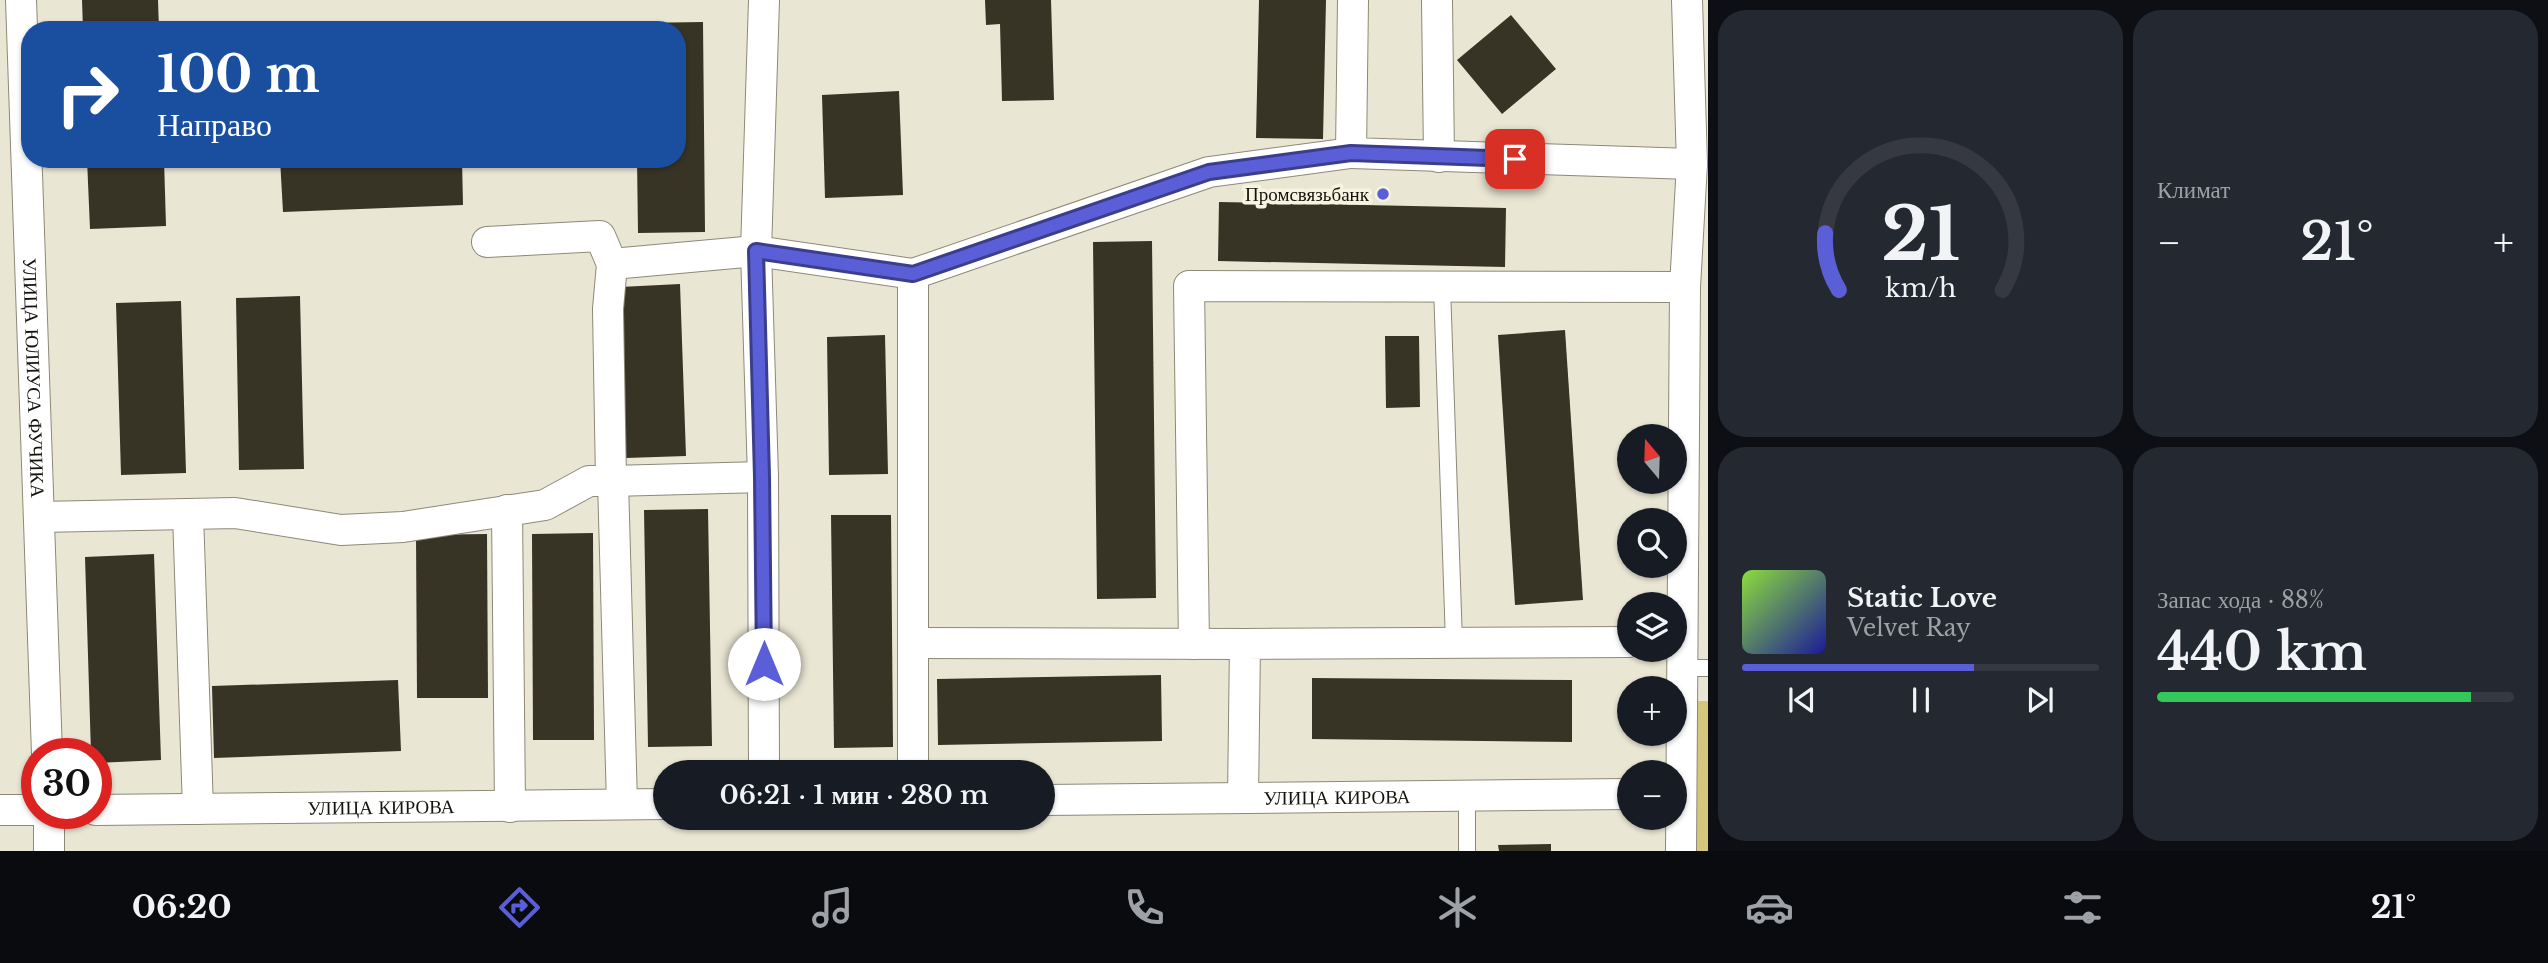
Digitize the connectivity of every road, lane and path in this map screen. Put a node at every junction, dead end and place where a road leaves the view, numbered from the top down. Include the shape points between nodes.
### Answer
1 (21, 0) edge
2 (764, 0) edge
3 (1353, 0) edge
4 (1437, 0) edge
5 (1694, 3) edge
6 (22, 21) edge
7 (1351, 153) junction
8 (1439, 157) junction
9 (1692, 164) junction
10 (27, 168) edge
11 (1698, 221) edge
12 (486, 242) dead end
13 (756, 251) junction
14 (612, 264) junction
15 (913, 274) junction
16 (1442, 286) junction
17 (1685, 287) junction
18 (762, 477) junction
19 (612, 481) junction
20 (506, 510) junction
21 (188, 514) junction
22 (39, 517) junction
23 (1687, 592) edge
24 (1617, 642) edge
25 (913, 643) junction
26 (1454, 643) junction
27 (1194, 644) junction
28 (1245, 644) junction
29 (1687, 662) edge
30 (46, 738) edge
31 (764, 760) edge
32 (913, 760) edge
33 (1681, 760) edge
34 (1617, 794) edge
35 (1467, 795) junction
36 (1243, 798) junction
37 (1055, 800) edge
38 (622, 804) junction
39 (653, 804) edge
40 (510, 807) junction
41 (198, 809) junction
42 (0, 810) edge
43 (21, 810) edge
44 (112, 810) edge
45 (49, 829) edge
46 (1680, 830) edge
47 (49, 851) edge
48 (1467, 851) edge
49 (1681, 851) edge

1 - 6 street, УЛИЦА ЮЛИУСА ФУЧИКА
2 - 13 street
3 - 7 street
4 - 8 street
5 - 9 street
7 - 8 street
7 - 15 street via 1209,172
8 - 9 street
9 - 11 street
10 - 22 street, УЛИЦА ЮЛИУСА ФУЧИКА
11 - 17 street
12 - 14 street via 600,236
13 - 14 street
13 - 15 street
13 - 18 street
14 - 19 street via 608,309
15 - 25 street
16 - 17 street
16 - 26 lane
16 - 27 street via 1189,286
17 - 23 street
18 - 19 street
18 - 31 street
19 - 20 street via 589,481 545,505
19 - 38 street
20 - 21 street via 403,527 341,530 234,513
20 - 40 street
21 - 22 street
21 - 41 street
22 - 30 street, УЛИЦА ЮЛИУСА ФУЧИКА
24 - 26 street
25 - 27 street
25 - 32 street
26 - 28 street
27 - 28 street
28 - 36 street
29 - 33 street
34 - 35 street, УЛИЦА КИРОВА
35 - 36 street, УЛИЦА КИРОВА
35 - 48 lane
36 - 37 street, УЛИЦА КИРОВА
38 - 39 street, УЛИЦА КИРОВА
38 - 40 street, УЛИЦА КИРОВА
40 - 41 street, УЛИЦА КИРОВА
41 - 44 street, УЛИЦА КИРОВА
42 - 43 street
45 - 47 street
46 - 49 street

